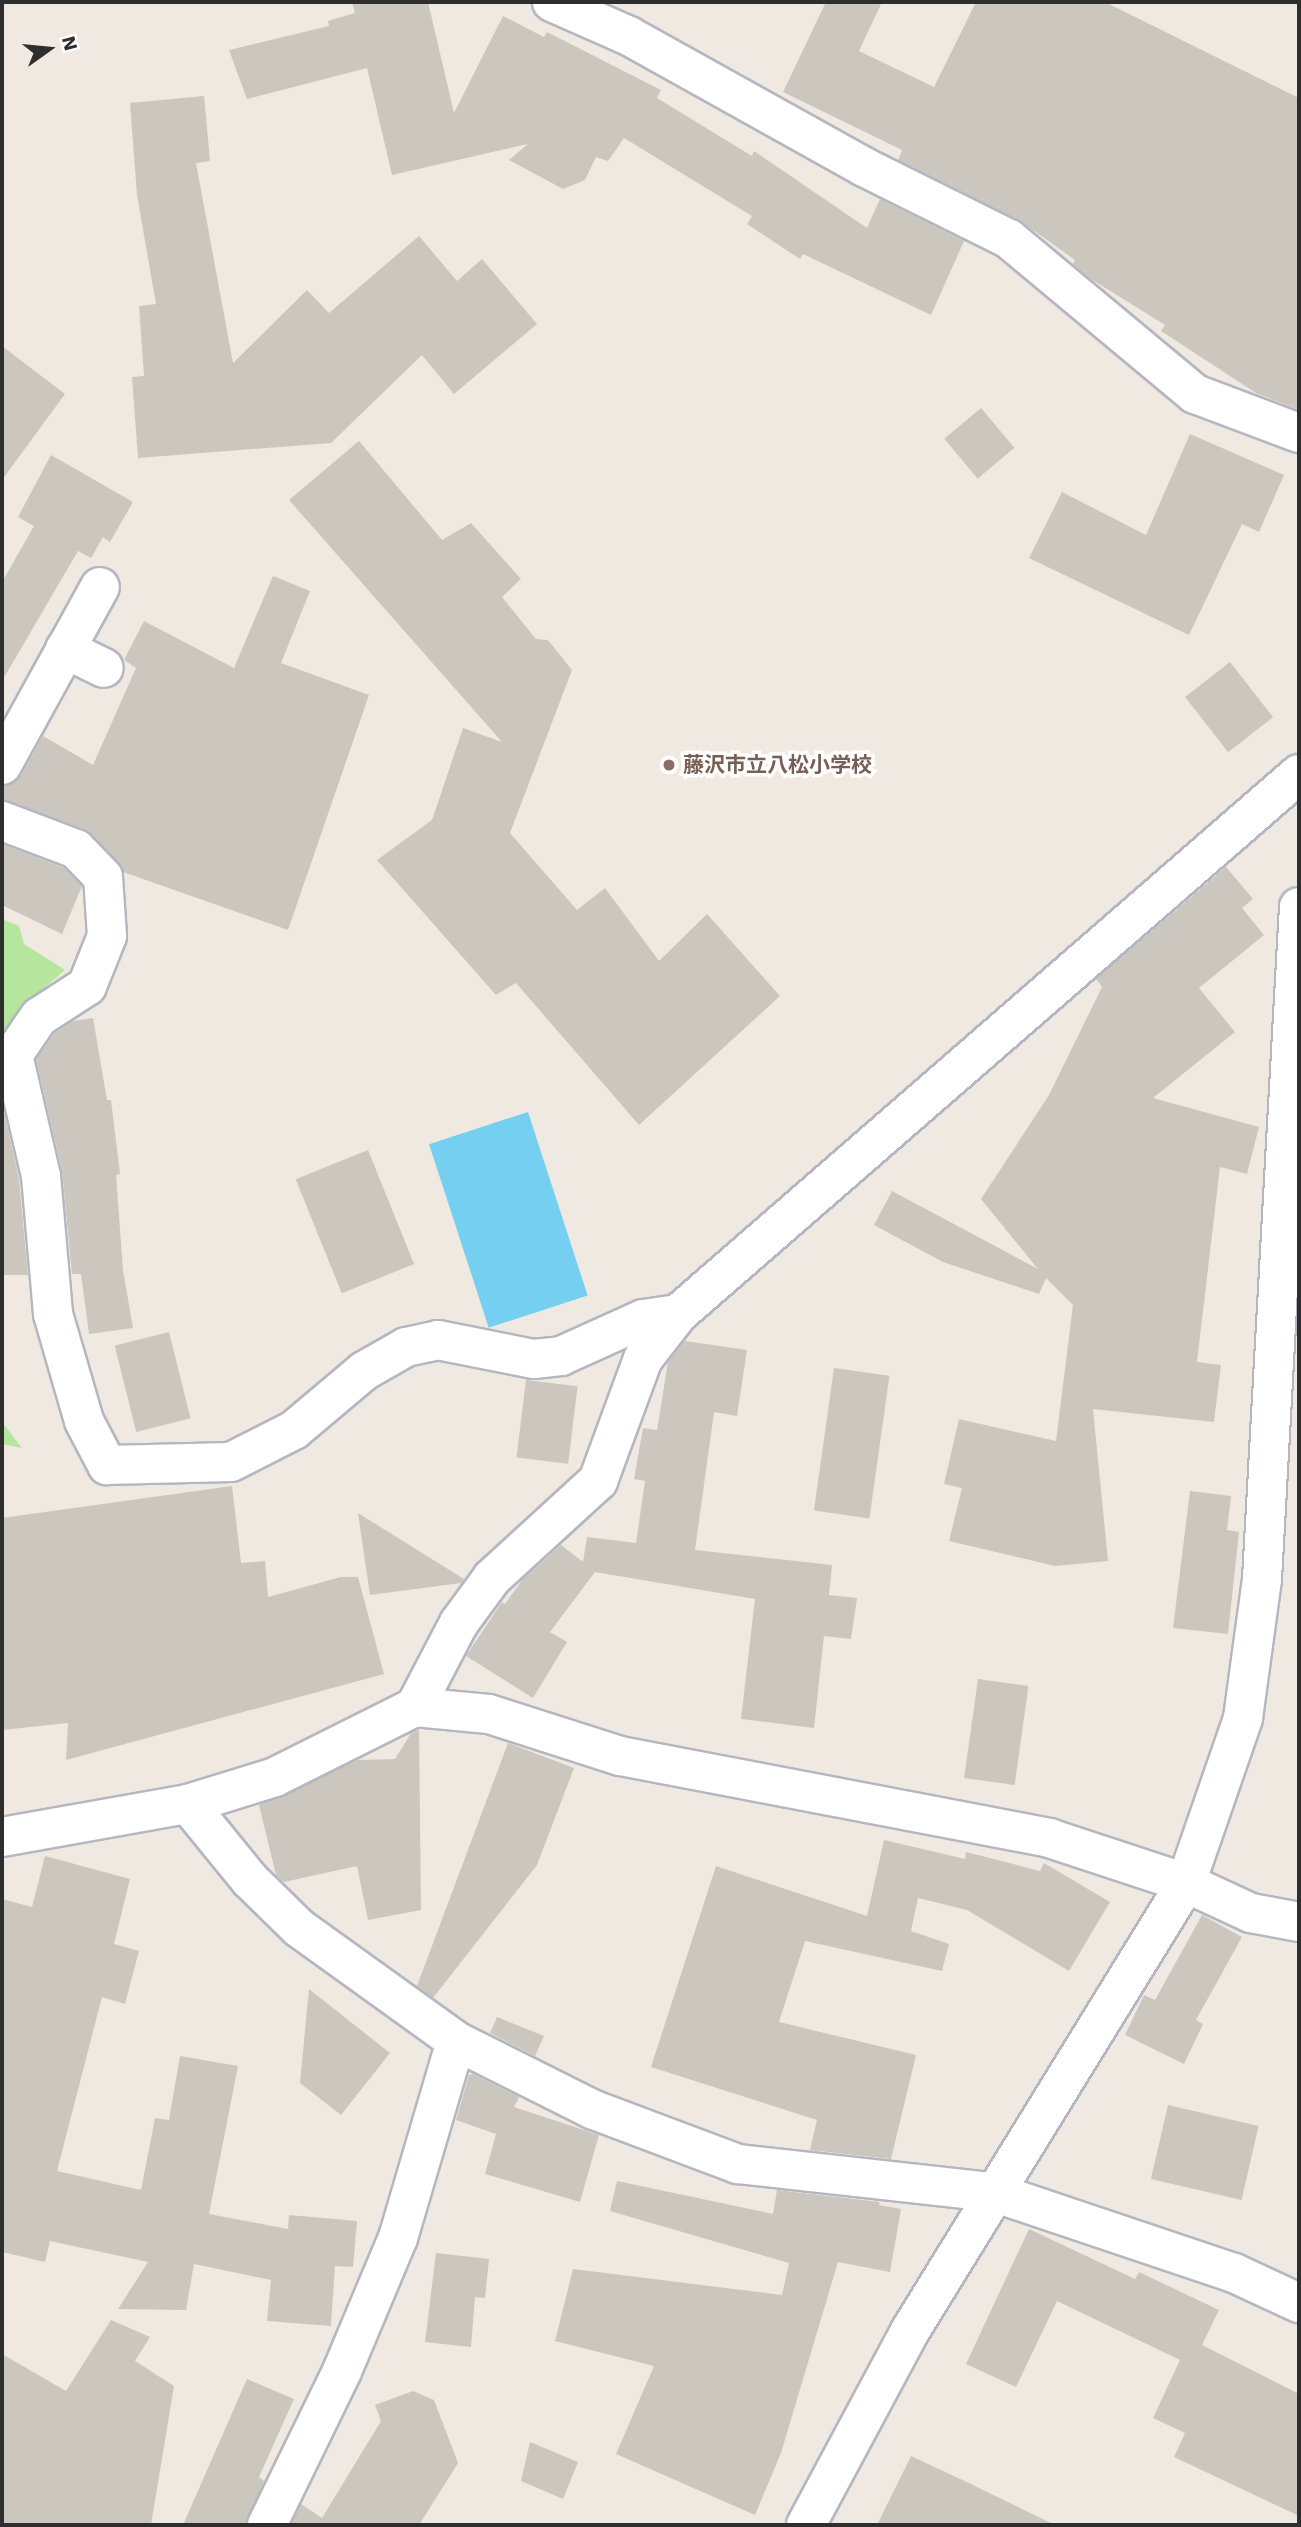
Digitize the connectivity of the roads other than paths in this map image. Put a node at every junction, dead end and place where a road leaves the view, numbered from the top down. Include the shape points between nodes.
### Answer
1 (552, 2) edge
2 (1299, 433) edge
3 (100, 587) dead end
4 (65, 649) junction
5 (104, 668) dead end
6 (2, 765) edge
7 (1299, 774) edge
8 (2, 821) edge
9 (1299, 906) edge
10 (677, 1314) junction
11 (415, 1707) junction
12 (188, 1804) junction
13 (2, 1837) edge
14 (1186, 1883) junction
15 (1299, 1922) edge
16 (456, 2041) junction
17 (993, 2192) junction
18 (1299, 2303) edge
19 (811, 2524) edge
20 (267, 2525) edge

1 - 2 street via 629,36 864,167 1009,239 1195,394
3 - 4 street
4 - 5 street
4 - 6 street
7 - 10 street
8 - 10 street via 76,849 103,877 107,936 87,986 39,1017 13,1055 41,1176 53,1314 84,1421 107,1465 231,1462 294,1430 365,1371 406,1348 439,1340 534,1359 561,1356 643,1319
9 - 14 street via 1262,1579 1243,1718
10 - 11 street via 643,1359 598,1481 492,1578 459,1623
11 - 12 street via 275,1777
11 - 14 street via 488,1714 620,1756 1049,1838
12 - 13 street
12 - 16 street via 250,1880 299,1928
14 - 15 street via 1251,1913
14 - 17 street
16 - 17 street via 593,2110 738,2164
16 - 20 street via 398,2238 342,2371
17 - 18 street via 1234,2273
17 - 19 street via 910,2331

